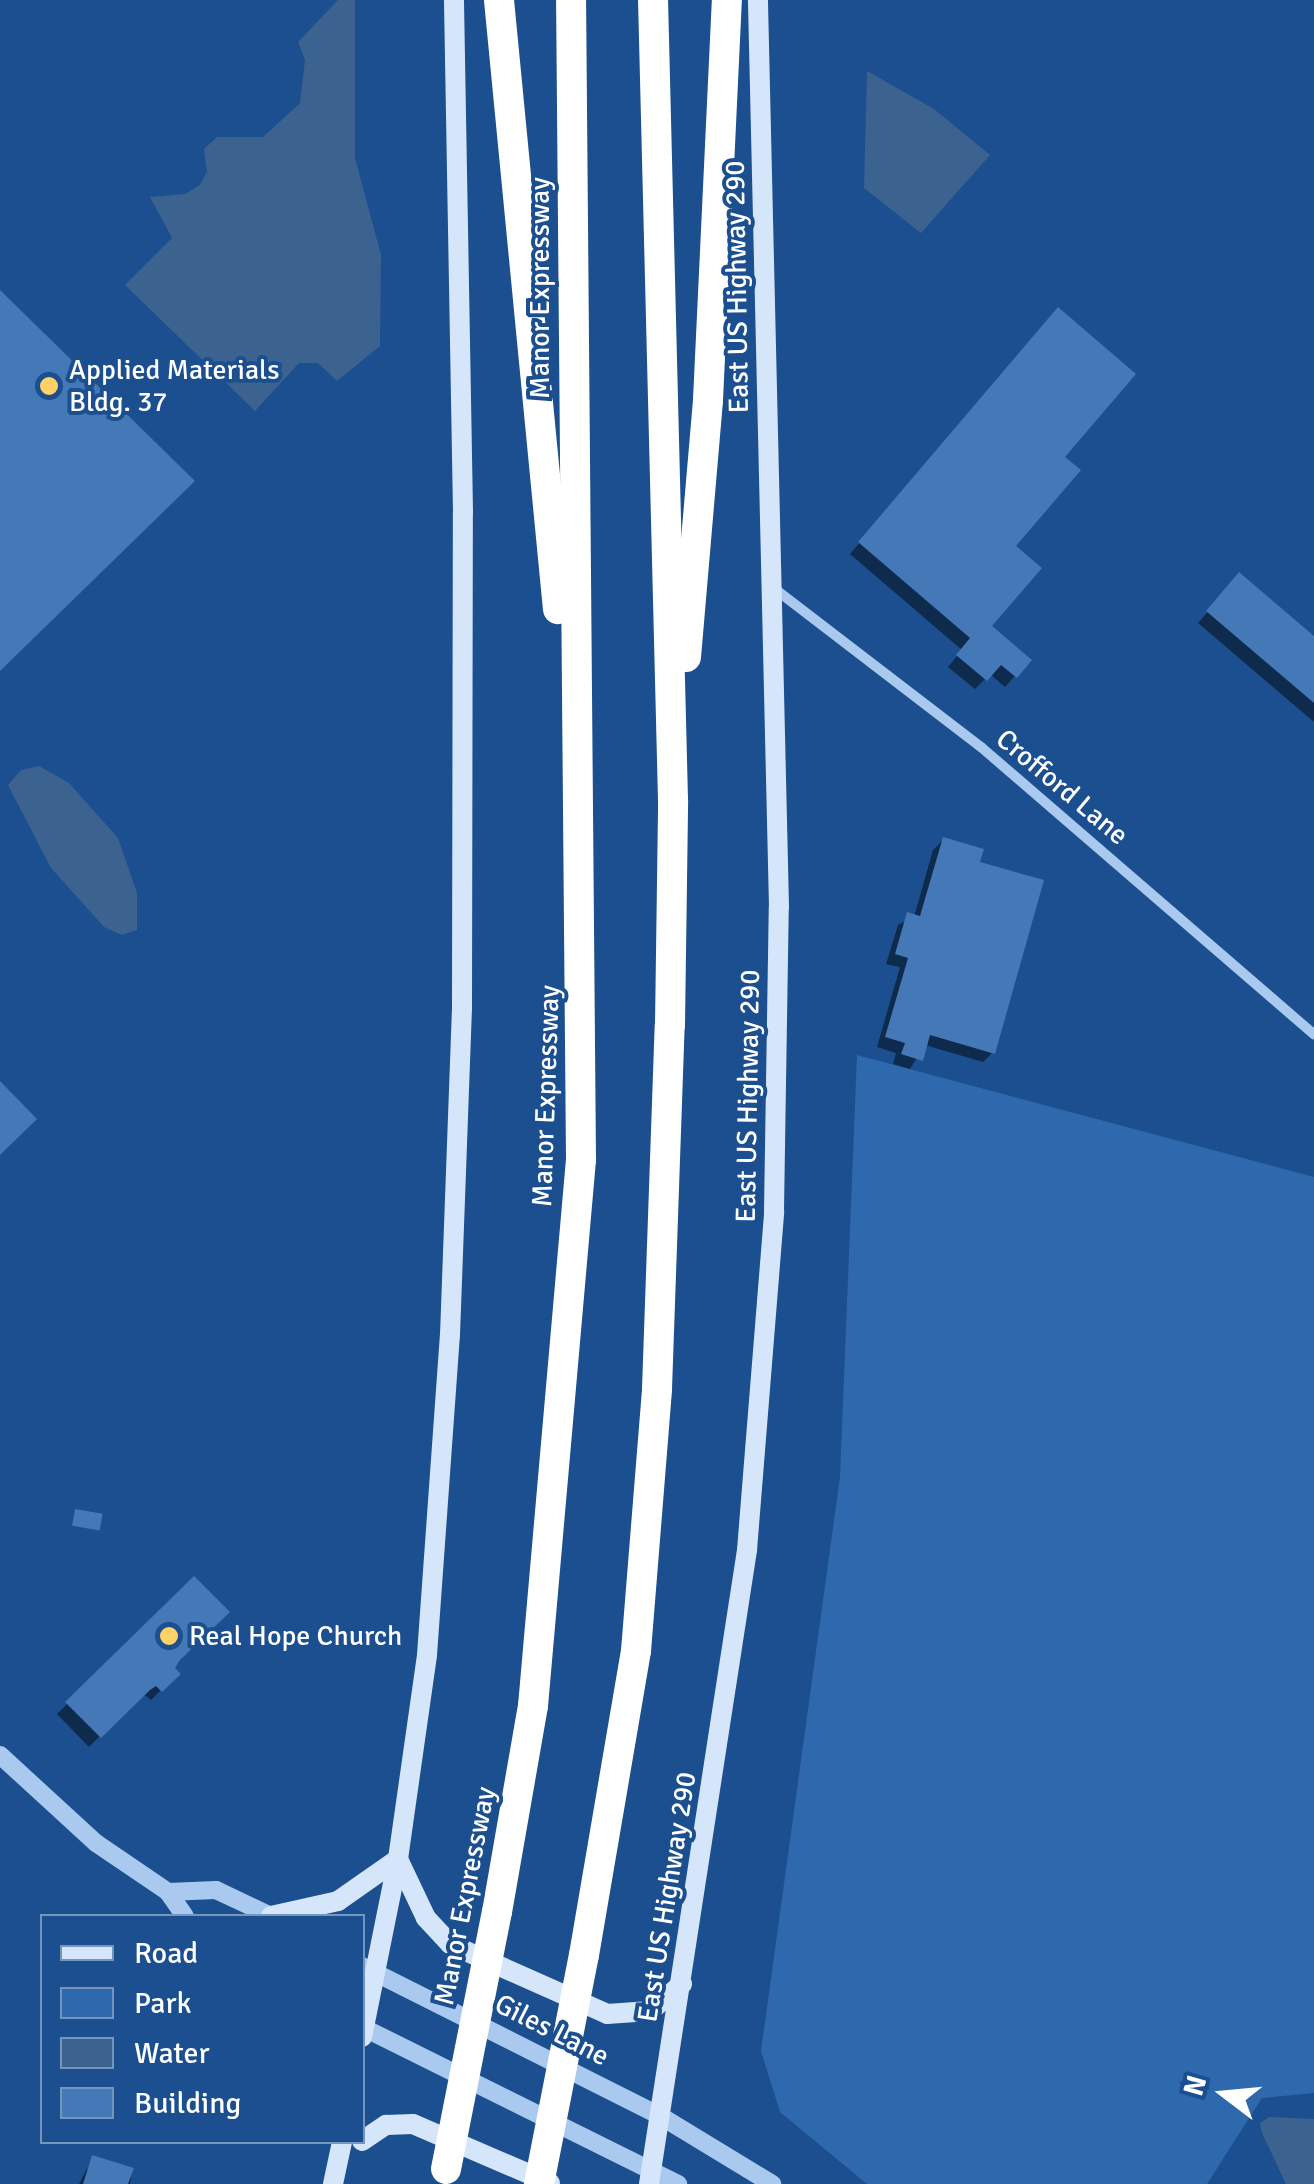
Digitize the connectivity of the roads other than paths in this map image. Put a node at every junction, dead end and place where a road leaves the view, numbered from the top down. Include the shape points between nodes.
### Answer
1 (454, 0) edge
2 (499, 0) edge
3 (571, 0) edge
4 (653, 0) edge
5 (727, 0) edge
6 (758, 0) edge
7 (771, 586) junction
8 (576, 757) junction
9 (674, 800) junction
10 (1314, 1034) edge
11 (0, 1755) edge
12 (398, 1860) junction
13 (168, 1892) junction
14 (184, 1914) edge
15 (267, 1914) edge
16 (280, 1914) edge
17 (369, 1970) edge
18 (682, 1984) junction
19 (365, 2011) edge
20 (365, 2032) edge
21 (662, 2118) junction
22 (365, 2139) edge
23 (359, 2144) edge
24 (338, 2163) edge
25 (651, 2176) edge
26 (444, 2177) edge
27 (539, 2184) edge
28 (552, 2184) edge
29 (678, 2184) edge
30 (772, 2184) edge

1 - 12 main road via 462,1010 450,1335 427,1655
2 - 8 highway
3 - 8 highway, Manor Expressway
4 - 9 highway
5 - 9 highway via 708,400
6 - 7 main road, East US Highway 290
7 - 10 street, Crofford Lane via 982,747
7 - 18 main road, East US Highway 290 via 779,907 774,1212 748,1550
8 - 26 highway, Manor Expressway, bridge via 580,1160 533,1706
9 - 27 highway, bridge via 655,1408 636,1651
11 - 13 street via 96,1843
12 - 16 main road via 338,1901
12 - 17 main road
12 - 18 main road via 426,1918 450,1944 607,2014 650,2010
13 - 14 street
13 - 15 street via 216,1890
17 - 19 main road
17 - 21 street, Giles Lane
18 - 21 main road, East US Highway 290
20 - 25 street
21 - 25 main road, East US Highway 290
21 - 30 street, Giles Lane
22 - 28 main road via 386,2126 414,2124
23 - 24 main road
25 - 29 street

